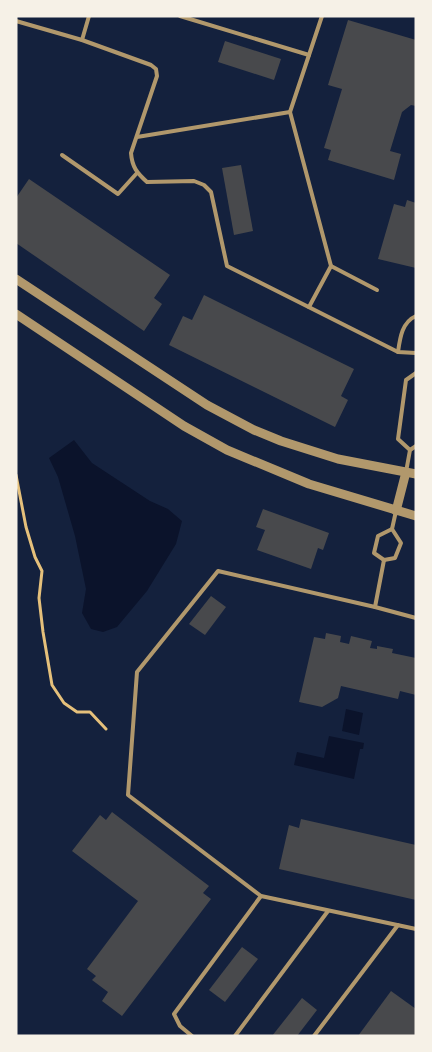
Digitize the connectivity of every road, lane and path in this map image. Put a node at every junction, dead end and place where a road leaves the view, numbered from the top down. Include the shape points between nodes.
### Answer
1 (89, 16) edge
2 (180, 16) edge
3 (322, 16) edge
4 (16, 21) edge
5 (82, 40) junction
6 (309, 55) junction
7 (290, 112) junction
8 (137, 137) junction
9 (62, 155) dead end
10 (137, 173) junction
11 (331, 266) junction
12 (16, 279) edge
13 (377, 290) dead end
14 (309, 307) junction
15 (16, 314) edge
16 (416, 316) edge
17 (398, 352) junction
18 (416, 353) edge
19 (416, 373) edge
20 (416, 446) edge
21 (410, 450) junction
22 (411, 473) edge
23 (16, 475) edge
24 (396, 511) junction
25 (416, 516) edge
26 (392, 529) junction
27 (384, 560) junction
28 (374, 607) junction
29 (416, 618) edge
30 (106, 730) dead end
31 (261, 896) junction
32 (328, 911) junction
33 (398, 925) junction
34 (416, 929) edge
35 (192, 1036) edge
36 (235, 1036) edge
37 (314, 1036) edge

1 - 5 lane
2 - 6 lane
3 - 6 lane
4 - 5 lane
5 - 8 lane via 156,69 157,76
6 - 7 lane
7 - 8 lane
7 - 11 lane
8 - 10 lane via 131,153
9 - 10 lane via 118,194
10 - 14 lane via 147,182 194,181 204,185 211,192 227,266
11 - 13 lane
11 - 14 lane
12 - 22 street via 228,418 311,451
14 - 17 lane
15 - 24 street via 184,426 227,450 309,484
16 - 17 lane via 409,319 401,334
17 - 18 lane
19 - 21 lane via 406,380 398,439
20 - 21 lane
21 - 22 lane
22 - 24 street
23 - 30 path via 26,527 42,571 39,598 52,685 64,703 77,712 90,712
24 - 25 street
24 - 26 lane
26 - 27 lane via 400,543 395,558
26 - 27 lane via 378,536 374,553
27 - 28 lane
28 - 29 lane
28 - 31 lane via 218,570 136,672 128,795
31 - 32 lane
31 - 35 lane via 174,1014 180,1026
32 - 33 lane
32 - 36 lane
33 - 34 lane
33 - 37 lane

